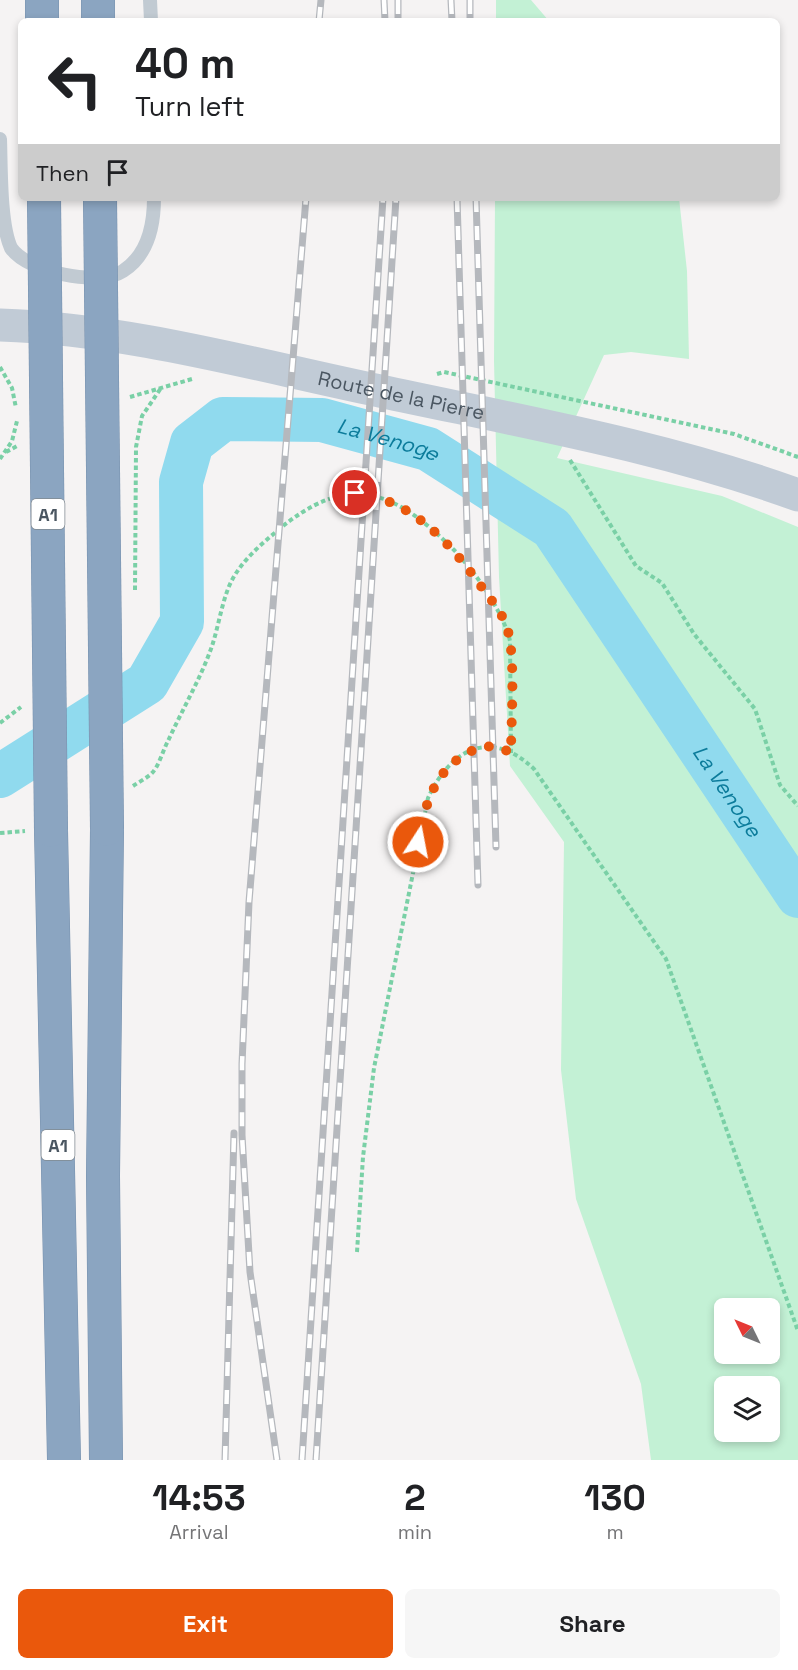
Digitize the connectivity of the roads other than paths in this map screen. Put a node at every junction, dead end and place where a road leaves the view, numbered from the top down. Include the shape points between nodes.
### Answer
1 (42, 0) edge
2 (98, 0) edge
3 (150, 0) edge
4 (42, 18) edge
5 (98, 18) edge
6 (151, 18) edge
7 (0, 139) edge
8 (44, 201) edge
9 (100, 201) edge
10 (154, 201) edge
11 (0, 325) edge
12 (798, 495) edge
13 (64, 1460) edge
14 (106, 1460) edge

1 - 4 highway
2 - 5 highway
3 - 6 lane
7 - 10 lane via 2,226 12,250 51,273 102,278 123,272 144,250 154,221
8 - 13 highway, A1, bridge via 51,830
9 - 14 highway, A1, bridge via 107,829 103,1176
11 - 12 main road, Route de la Pierre via 79,331 185,349 656,452

